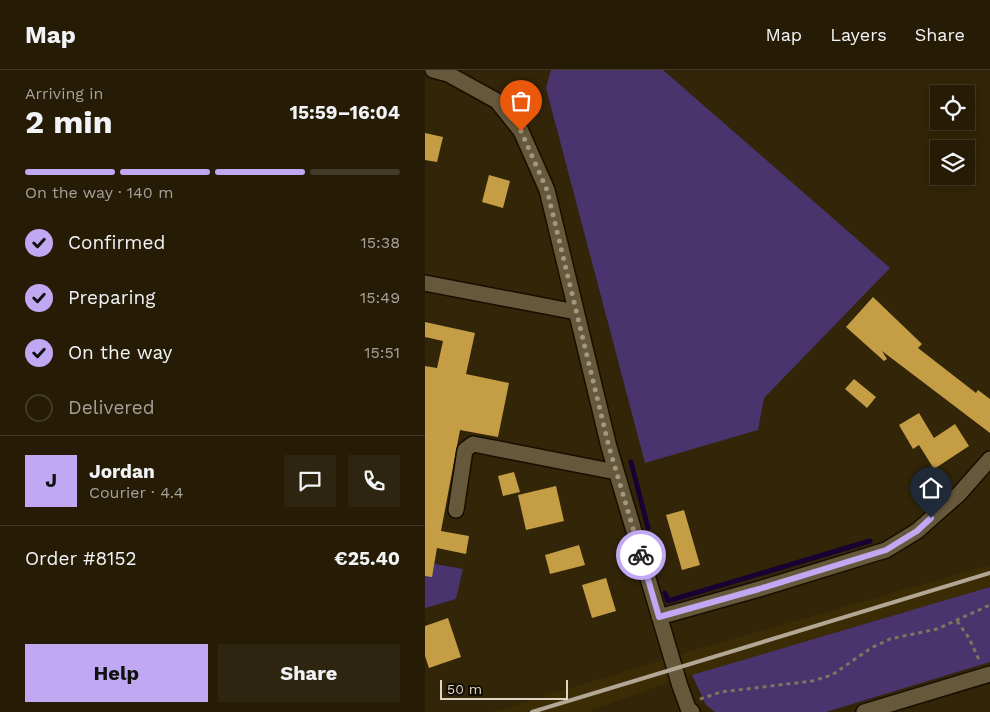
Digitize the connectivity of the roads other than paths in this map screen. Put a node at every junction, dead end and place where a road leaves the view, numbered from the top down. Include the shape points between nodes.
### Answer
1 (433, 70) edge
2 (425, 283) edge
3 (576, 312) junction
4 (990, 459) edge
5 (616, 472) junction
6 (456, 510) dead end
7 (659, 617) junction
8 (987, 675) edge
9 (686, 711) edge
10 (864, 712) edge

1 - 3 street via 448,74 497,101 521,131 547,190
2 - 3 street
3 - 5 street
4 - 7 street via 959,494 917,531 886,550
5 - 6 street via 473,444 465,450
5 - 7 street
7 - 9 street
8 - 10 street

